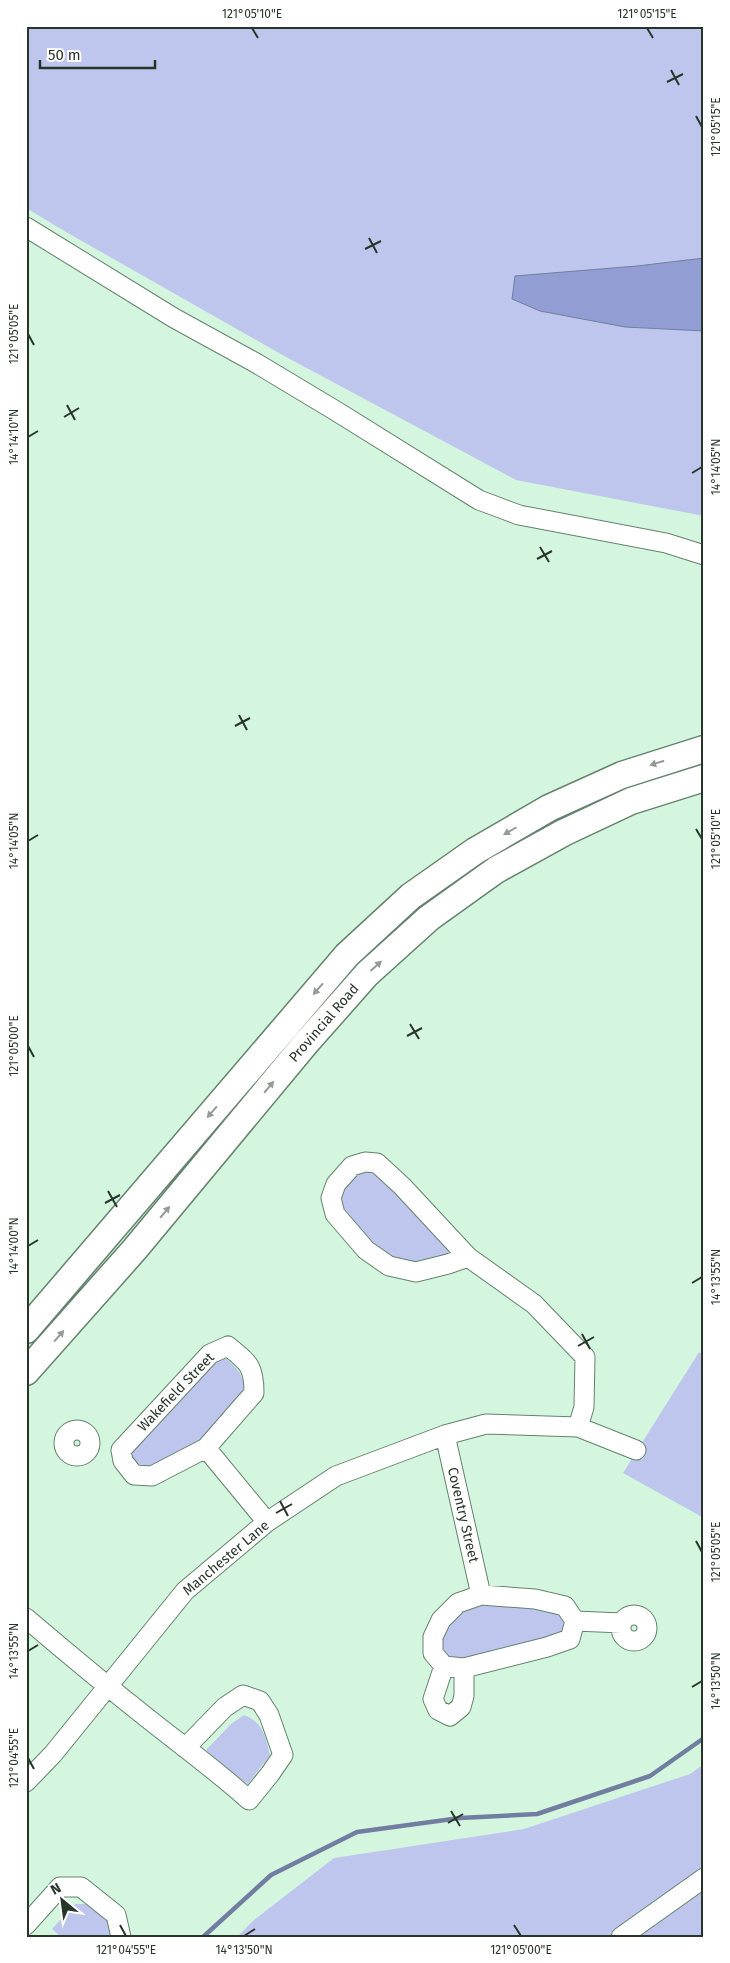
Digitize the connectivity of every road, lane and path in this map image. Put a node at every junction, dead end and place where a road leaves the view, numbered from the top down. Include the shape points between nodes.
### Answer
1 (26, 227) edge
2 (704, 555) edge
3 (704, 749) edge
4 (704, 778) edge
5 (458, 863) junction
6 (475, 885) junction
7 (468, 1257) junction
8 (26, 1330) edge
9 (26, 1372) edge
10 (578, 1427) junction
11 (445, 1434) junction
12 (89, 1447) dead end
13 (206, 1448) junction
14 (121, 1450) junction
15 (636, 1450) dead end
16 (267, 1522) junction
17 (481, 1595) junction
18 (26, 1618) edge
19 (575, 1622) junction
20 (622, 1624) dead end
21 (444, 1666) junction
22 (464, 1668) junction
23 (108, 1687) junction
24 (186, 1748) junction
25 (26, 1782) edge
26 (704, 1878) edge
27 (26, 1927) edge
28 (36, 1937) edge
29 (121, 1937) edge
30 (621, 1937) edge

1 - 2 street via 479,500 519,515 666,543
3 -> 5 street, Provincial Road via 622,774 549,808
4 - 6 street, Provincial Road via 631,801 563,833
5 - 6 street
5 -> 8 street, Provincial Road via 411,896 347,955
9 -> 6 street, Provincial Road via 135,1249 367,974 429,918
7 - 7 street via 377,1163 352,1166 336,1184 331,1198 335,1214 366,1250 389,1266 416,1272
7 - 10 street via 534,1304 584,1357 584,1407
10 - 11 street, Manchester Lane via 486,1424
10 - 15 street, Manchester Lane
11 - 16 street, Manchester Lane via 336,1476
11 - 17 street, Coventry Street
12 - 14 street
13 - 14 street, Wakefield Street via 152,1476 134,1475 123,1461
13 - 14 street, Wakefield Street via 254,1393 254,1376 246,1362 228,1346 210,1354
13 - 16 street
16 - 23 street, Manchester Lane via 185,1591
17 - 19 street via 535,1599 565,1606
17 - 21 street via 458,1603 441,1620 433,1636 433,1652
18 - 23 street
19 - 20 street
19 - 22 street via 570,1639 547,1648
21 - 22 street
21 - 22 street via 433,1699 438,1710 450,1716 461,1707
23 - 24 street
23 - 25 street, Manchester Lane
24 - 24 street via 225,1707 243,1696 260,1702 269,1715 283,1755 249,1800
26 - 30 street
27 - 28 street
27 - 29 street via 60,1887 81,1887 116,1915

